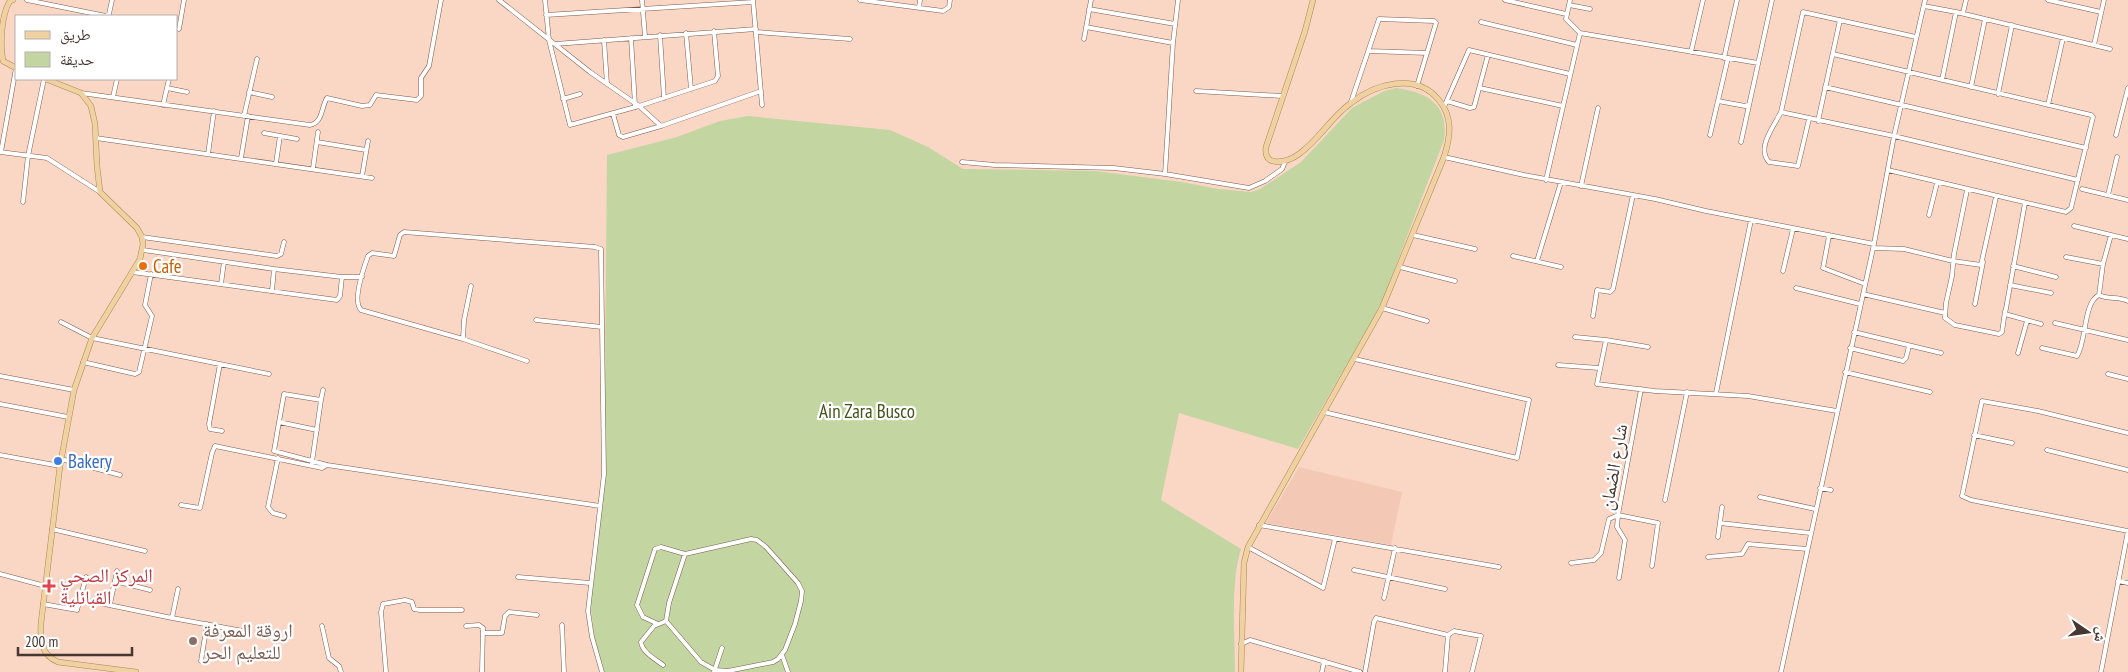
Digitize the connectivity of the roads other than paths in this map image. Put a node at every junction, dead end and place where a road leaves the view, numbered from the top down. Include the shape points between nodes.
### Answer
1 (11, 0) edge
2 (27, 0) edge
3 (112, 0) edge
4 (184, 0) edge
5 (441, 0) edge
6 (499, 0) edge
7 (544, 0) edge
8 (642, 0) edge
9 (860, 0) edge
10 (920, 0) edge
11 (950, 0) edge
12 (1091, 0) edge
13 (1178, 0) edge
14 (1313, 0) edge
15 (1505, 0) edge
16 (1570, 0) edge
17 (1703, 0) edge
18 (1737, 0) edge
19 (1772, 0) edge
20 (1925, 0) edge
21 (1966, 0) edge
22 (2048, 0) edge
23 (2104, 0) edge
24 (753, 1) edge
25 (891, 2) edge
26 (1569, 5) junction
27 (1924, 6) junction
28 (919, 8) junction
29 (642, 9) junction
30 (1089, 9) junction
31 (1590, 9) dead end
32 (1956, 12) junction
33 (2101, 12) junction
34 (1566, 14) junction
35 (1963, 14) junction
36 (101, 15) edge
37 (108, 15) edge
38 (546, 15) junction
39 (1985, 19) junction
40 (1840, 20) junction
41 (1481, 22) dead end
42 (1175, 24) junction
43 (2012, 25) junction
44 (1086, 27) junction
45 (179, 30) dead end
46 (756, 30) junction
47 (714, 31) junction
48 (686, 33) junction
49 (1580, 33) junction
50 (660, 35) junction
51 (645, 36) junction
52 (1916, 37) junction
53 (632, 38) junction
54 (850, 38) dead end
55 (2064, 38) junction
56 (1084, 39) dead end
57 (549, 40) junction
58 (604, 40) junction
59 (1173, 43) junction
60 (555, 44) junction
61 (1577, 45) junction
62 (2094, 45) junction
63 (2110, 49) dead end
64 (1369, 50) junction
65 (1691, 52) junction
66 (1427, 53) junction
67 (1832, 54) junction
68 (1488, 55) junction
69 (257, 58) dead end
70 (1726, 58) junction
71 (2, 61) edge
72 (1758, 63) junction
73 (15, 68) edge
74 (1909, 71) junction
75 (15, 74) edge
76 (1570, 74) junction
77 (45, 80) edge
78 (54, 80) edge
79 (117, 80) edge
80 (169, 80) edge
81 (1942, 80) junction
82 (607, 84) junction
83 (1417, 86) junction
84 (1971, 87) junction
85 (167, 88) junction
86 (691, 88) junction
87 (1480, 88) junction
88 (1825, 88) junction
89 (2128, 88) edge
90 (761, 91) junction
91 (1196, 91) dead end
92 (187, 92) dead end
93 (249, 92) junction
94 (81, 93) junction
95 (580, 94) dead end
96 (1998, 94) junction
97 (1282, 96) junction
98 (113, 97) junction
99 (272, 97) dead end
100 (563, 98) junction
101 (664, 98) junction
102 (1718, 100) junction
103 (1447, 101) junction
104 (1351, 102) junction
105 (1901, 104) junction
106 (163, 105) junction
107 (762, 105) dead end
108 (1748, 105) junction
109 (2048, 105) junction
110 (637, 106) junction
111 (1563, 106) junction
112 (1444, 107) junction
113 (1598, 108) dead end
114 (214, 112) junction
115 (1781, 112) junction
116 (612, 114) junction
117 (246, 116) junction
118 (1809, 119) junction
119 (1818, 121) junction
120 (661, 126) junction
121 (318, 132) dead end
122 (264, 133) dead end
123 (1710, 135) dead end
124 (2116, 135) dead end
125 (280, 136) junction
126 (1894, 136) junction
127 (96, 138) junction
128 (297, 139) dead end
129 (368, 141) dead end
130 (317, 142) junction
131 (1741, 142) dead end
132 (2086, 148) junction
133 (366, 150) junction
134 (1, 152) edge
135 (208, 154) junction
136 (28, 156) junction
137 (1444, 157) junction
138 (2117, 157) dead end
139 (241, 158) junction
140 (962, 162) dead end
141 (1285, 162) junction
142 (276, 163) junction
143 (313, 168) junction
144 (1888, 170) junction
145 (1165, 174) junction
146 (362, 176) junction
147 (372, 178) dead end
148 (1546, 180) junction
149 (2078, 180) junction
150 (1561, 182) junction
151 (1937, 183) junction
152 (1581, 186) junction
153 (2082, 189) dead end
154 (1967, 190) junction
155 (100, 192) junction
156 (1633, 195) junction
157 (2108, 195) junction
158 (1996, 197) junction
159 (2128, 200) edge
160 (23, 202) dead end
161 (2026, 203) junction
162 (1929, 215) dead end
163 (1751, 220) junction
164 (2074, 226) dead end
165 (1793, 229) junction
166 (1413, 235) junction
167 (2111, 235) junction
168 (1829, 236) junction
169 (142, 237) junction
170 (2128, 239) edge
171 (284, 242) dead end
172 (1874, 246) junction
173 (143, 250) junction
174 (1475, 250) dead end
175 (1513, 256) dead end
176 (2066, 257) dead end
177 (1537, 261) junction
178 (1953, 261) junction
179 (224, 262) junction
180 (1983, 262) junction
181 (2103, 264) junction
182 (2014, 266) junction
183 (1400, 267) junction
184 (1561, 267) dead end
185 (274, 269) junction
186 (1783, 271) dead end
187 (132, 272) junction
188 (151, 274) junction
189 (342, 277) junction
190 (362, 277) junction
191 (2056, 277) dead end
192 (1455, 281) dead end
193 (221, 284) junction
194 (1865, 284) junction
195 (2010, 285) junction
196 (471, 286) dead end
197 (1796, 288) dead end
198 (272, 291) junction
199 (1862, 294) junction
200 (2051, 294) dead end
201 (2099, 294) junction
202 (2128, 301) edge
203 (1860, 304) junction
204 (1975, 304) dead end
205 (1382, 308) junction
206 (2004, 311) junction
207 (1945, 313) junction
208 (1593, 316) dead end
209 (536, 320) dead end
210 (1426, 321) dead end
211 (2027, 321) junction
212 (61, 322) dead end
213 (2055, 323) dead end
214 (2041, 324) dead end
215 (602, 328) junction
216 (2085, 330) junction
217 (1854, 332) junction
218 (1575, 337) dead end
219 (92, 338) junction
220 (463, 339) junction
221 (1606, 340) junction
222 (2128, 340) edge
223 (1910, 346) junction
224 (1648, 347) dead end
225 (1850, 348) junction
226 (2042, 348) dead end
227 (145, 349) junction
228 (1941, 353) dead end
229 (2018, 354) dead end
230 (1355, 359) junction
231 (527, 361) dead end
232 (83, 362) junction
233 (220, 364) junction
234 (1558, 365) dead end
235 (1599, 368) junction
236 (1845, 372) junction
237 (269, 374) dead end
238 (2108, 374) dead end
239 (0, 376) edge
240 (2128, 379) edge
241 (1641, 389) junction
242 (74, 390) junction
243 (323, 390) dead end
244 (1687, 392) junction
245 (1930, 392) dead end
246 (1716, 393) junction
247 (322, 400) junction
248 (0, 404) edge
249 (1837, 411) junction
250 (1324, 412) junction
251 (68, 417) junction
252 (279, 422) junction
253 (316, 430) junction
254 (222, 431) dead end
255 (2128, 433) edge
256 (1974, 435) junction
257 (2012, 443) dead end
258 (2047, 450) dead end
259 (0, 455) edge
260 (61, 458) junction
261 (278, 458) junction
262 (312, 462) junction
263 (327, 465) junction
264 (60, 466) junction
265 (2128, 470) edge
266 (120, 475) dead end
267 (1820, 488) junction
268 (1831, 490) dead end
269 (1760, 497) dead end
270 (1665, 500) dead end
271 (181, 505) dead end
272 (600, 506) junction
273 (1722, 508) dead end
274 (1815, 510) junction
275 (284, 516) dead end
276 (1618, 516) junction
277 (1720, 523) junction
278 (1259, 525) junction
279 (52, 529) junction
280 (2128, 531) edge
281 (1810, 533) junction
282 (1718, 537) dead end
283 (1335, 539) junction
284 (1248, 547) junction
285 (1394, 548) junction
286 (1806, 550) junction
287 (145, 551) dead end
288 (685, 554) junction
289 (1708, 557) dead end
290 (1571, 564) dead end
291 (1652, 566) dead end
292 (1499, 567) dead end
293 (1354, 570) dead end
294 (117, 571) dead end
295 (0, 574) edge
296 (518, 576) dead end
297 (86, 577) dead end
298 (1388, 577) junction
299 (1619, 578) dead end
300 (115, 581) junction
301 (2118, 581) junction
302 (590, 583) junction
303 (2128, 583) edge
304 (45, 586) junction
305 (178, 589) dead end
306 (1445, 589) dead end
307 (150, 590) dead end
308 (1384, 598) dead end
309 (80, 599) junction
310 (43, 604) junction
311 (110, 604) junction
312 (462, 610) dead end
313 (537, 615) dead end
314 (172, 618) junction
315 (666, 622) junction
316 (207, 624) junction
317 (658, 624) junction
318 (562, 625) dead end
319 (322, 626) dead end
320 (466, 626) dead end
321 (243, 631) dead end
322 (483, 632) junction
323 (1448, 635) junction
324 (1241, 644) junction
325 (722, 648) dead end
326 (782, 655) junction
327 (201, 661) dead end
328 (1324, 661) junction
329 (663, 666) dead end
330 (715, 671) edge
331 (134, 672) edge
332 (341, 672) edge
333 (386, 672) edge
334 (482, 672) edge
335 (564, 672) edge
336 (602, 672) edge
337 (788, 672) edge
338 (1241, 672) edge
339 (1322, 672) edge
340 (1360, 672) edge
341 (1365, 672) edge
342 (1445, 672) edge
343 (1472, 672) edge
344 (1781, 672) edge
345 (2101, 672) edge

1 - 71 main road via 3,21
2 - 36 street
3 - 37 street
4 - 45 street
5 - 117 street via 429,66 420,78 419,99 376,95 368,106 327,98 319,120 310,126
6 - 57 street
7 - 38 street
8 - 29 street
9 - 25 street
10 - 28 street
11 - 28 street via 947,10
12 - 30 street
13 - 42 street
14 - 97 main road
15 - 34 street
16 - 26 street
17 - 65 street
18 - 70 street
19 - 72 street
20 - 27 street
21 - 35 street
22 - 33 street
23 - 33 street
24 - 29 street
24 - 46 street
25 - 28 street
26 - 31 street
26 - 34 street
27 - 32 street
27 - 52 street
29 - 38 street
29 - 51 street
30 - 42 street
30 - 44 street
32 - 35 street
32 - 81 street
33 - 62 street
34 - 49 street via 1566,21
35 - 39 street
38 - 57 street
39 - 43 street
39 - 84 street
40 - 52 street
40 - 67 street
40 - 115 street via 1802,13
41 - 61 street
42 - 59 street
43 - 55 street
43 - 96 street
44 - 56 street
44 - 59 street
46 - 47 street
46 - 54 street
46 - 90 street
47 - 48 street
47 - 86 street via 717,79
48 - 50 street
48 - 86 street
49 - 61 street
49 - 65 street
50 - 51 street
50 - 101 street
51 - 53 street
52 - 74 street
53 - 58 street
53 - 110 street
55 - 62 street
55 - 109 street
57 - 60 street
57 - 100 street
58 - 60 street
58 - 82 street
59 - 145 street
60 - 82 street
61 - 76 street
62 - 63 street
64 - 66 street
64 - 66 street via 1379,19 1434,22
64 - 104 street
65 - 70 street
66 - 83 street
67 - 74 street
67 - 88 street
68 - 76 street
68 - 87 street
68 - 103 street via 1472,50 1467,52
69 - 93 street
70 - 72 street
70 - 102 street
71 - 73 main road
72 - 108 street
74 - 81 street
74 - 105 street
75 - 134 street
76 - 111 street
77 - 136 street
78 - 94 main road
79 - 98 street
80 - 85 street
81 - 84 street
82 - 110 street
83 - 104 main road via 1404,83 1387,85
83 - 112 main road via 1436,97
84 - 96 street
85 - 92 street
85 - 106 street
86 - 101 street
87 - 103 street via 1473,108
87 - 111 street
88 - 105 street
88 - 119 street
89 - 124 street
90 - 107 street
90 - 120 street
91 - 97 street
93 - 99 street
93 - 117 street
94 - 98 street
94 - 127 main road via 94,115
95 - 100 street
96 - 109 street
97 - 141 main road via 1265,151 1271,160
98 - 106 street
100 - 116 street via 570,125
101 - 110 street
102 - 108 street
102 - 123 street
103 - 112 street
104 - 141 main road via 1308,147
105 - 126 street
105 - 132 street
106 - 114 street
108 - 131 street
109 - 132 street via 2093,117
110 - 116 street
110 - 120 street
111 - 148 street
112 - 137 main road via 1450,127
113 - 152 street
114 - 117 street
114 - 135 street
115 - 118 street
115 - 118 street via 1764,147 1769,162 1798,166
116 - 120 street via 622,137
117 - 139 street
118 - 119 street
119 - 126 street
121 - 130 street
122 - 125 street
125 - 128 street
125 - 142 street
126 - 144 street
126 - 149 street
127 - 135 street
127 - 155 main road
129 - 133 street
130 - 133 street
130 - 143 street
132 - 149 street
133 - 146 street
134 - 136 street
135 - 139 street
136 - 155 street via 52,160
136 - 160 street
137 - 148 street
137 - 166 main road
138 - 157 street
139 - 142 street
140 - 145 street via 995,166 1106,167
141 - 145 street via 1282,169 1249,188
142 - 143 street
143 - 146 street
144 - 151 street
144 - 172 street
146 - 147 street
148 - 150 street
149 - 161 street via 2069,211
150 - 152 street
150 - 177 street
151 - 154 street
151 - 162 street
152 - 156 street
153 - 157 street
154 - 158 street
154 - 178 street
155 - 169 main road
156 - 163 street
156 - 208 street via 1613,289 1610,292 1597,290
157 - 159 street
158 - 161 street
158 - 180 street
161 - 182 street
163 - 165 street
163 - 246 street
164 - 167 street
165 - 168 street
165 - 186 street
166 - 174 street
166 - 183 main road
167 - 170 street
167 - 181 street
168 - 172 street
168 - 194 street via 1823,268
169 - 171 street via 277,256 281,254
169 - 173 main road
172 - 178 street via 1904,249
172 - 194 street
173 - 179 street
173 - 187 main road
175 - 177 street
176 - 181 street
177 - 184 street
178 - 180 street via 1976,265
178 - 207 street
179 - 185 street
179 - 193 street
180 - 204 street
181 - 201 street
182 - 191 street
182 - 195 street
183 - 192 street
183 - 205 main road
185 - 189 street
185 - 198 street
187 - 188 street
187 - 219 main road
188 - 193 street
188 - 227 street via 145,305 152,316
189 - 190 street
189 - 198 street via 337,300
190 - 215 street via 370,253 396,255 400,235 404,232 598,247 602,252
190 - 220 street via 357,303 361,310
193 - 198 street
194 - 199 street
195 - 200 street
195 - 206 street
196 - 220 street
197 - 203 street
199 - 203 street
199 - 207 street
201 - 202 street
201 - 216 street via 2093,298
203 - 217 street
205 - 210 street
205 - 230 main road
206 - 207 street via 2002,332 1998,334 1950,323
206 - 211 street via 2006,316
209 - 215 street
211 - 214 street
211 - 229 street
212 - 219 street
213 - 216 street
215 - 272 street via 604,466
216 - 222 street
216 - 226 street via 2077,356
217 - 223 street
217 - 225 street
218 - 221 street
219 - 227 street
219 - 232 main road
220 - 231 street
221 - 224 street
221 - 235 street
223 - 225 street via 1903,360
223 - 228 street
225 - 236 street
227 - 232 street via 140,370 135,374
227 - 233 street
230 - 250 main road
230 - 250 street via 1530,400 1517,458
232 - 242 main road
233 - 237 street
233 - 254 street via 209,424 210,429
234 - 235 street
235 - 241 street via 1598,384
236 - 245 street
236 - 249 street
238 - 240 street
239 - 242 street
241 - 244 street
241 - 276 street, شارع الضمان
242 - 251 main road
243 - 247 street
244 - 246 street
244 - 270 street
246 - 249 street
247 - 252 street via 284,394
247 - 253 street
248 - 251 street
249 - 267 street
250 - 278 main road
251 - 260 main road
252 - 253 street
252 - 262 street via 274,451
253 - 262 street
255 - 256 street via 1985,400 1981,403
256 - 257 street
256 - 280 street via 1963,497
258 - 265 street
259 - 264 street
260 - 264 main road
260 - 266 street
261 - 263 street via 322,468
261 - 271 street via 215,446 200,508
261 - 275 street via 268,507 272,513
262 - 263 street
263 - 272 street
264 - 279 main road
267 - 268 street
267 - 274 street
269 - 274 street
272 - 302 street
273 - 277 street
274 - 281 street
276 - 290 street via 1607,522 1602,553
276 - 291 street via 1658,523
276 - 299 street, شارع الضمان via 1617,527 1625,540
277 - 281 street
277 - 282 street
278 - 283 street
278 - 284 main road
279 - 287 street
279 - 304 main road
280 - 301 street
281 - 286 street
283 - 284 street via 1323,588
283 - 285 street
284 - 324 main road via 1244,563
285 - 292 street
285 - 298 street
286 - 289 street via 1748,544 1742,554
286 - 344 street
288 - 315 street
288 - 317 street via 661,547 653,552 637,606 643,617
288 - 326 street via 745,539 757,540 766,547 802,591 798,614
293 - 298 street
294 - 300 street
295 - 304 street
296 - 302 street
297 - 309 street
298 - 306 street
298 - 308 street
300 - 307 street
300 - 311 street
301 - 303 street
301 - 345 street
302 - 336 street via 589,622
304 - 310 main road
305 - 314 street
309 - 310 street via 77,610
309 - 311 street
310 - 331 main road via 41,641 49,657 66,664
311 - 314 street
312 - 333 street via 416,610 407,600 383,604
313 - 322 street via 508,612 502,633
314 - 316 street
315 - 317 street
315 - 330 street via 701,662
316 - 321 street
316 - 327 street
317 - 329 street via 644,637 641,646
318 - 335 street
319 - 332 street via 329,658
320 - 322 street via 481,626
322 - 334 street
323 - 341 street via 1376,618
323 - 342 street
323 - 343 street via 1454,631 1481,636
324 - 328 street via 1250,640
324 - 338 main road
325 - 330 street
326 - 330 street via 767,663 725,672
326 - 337 street
328 - 339 street
328 - 340 street

